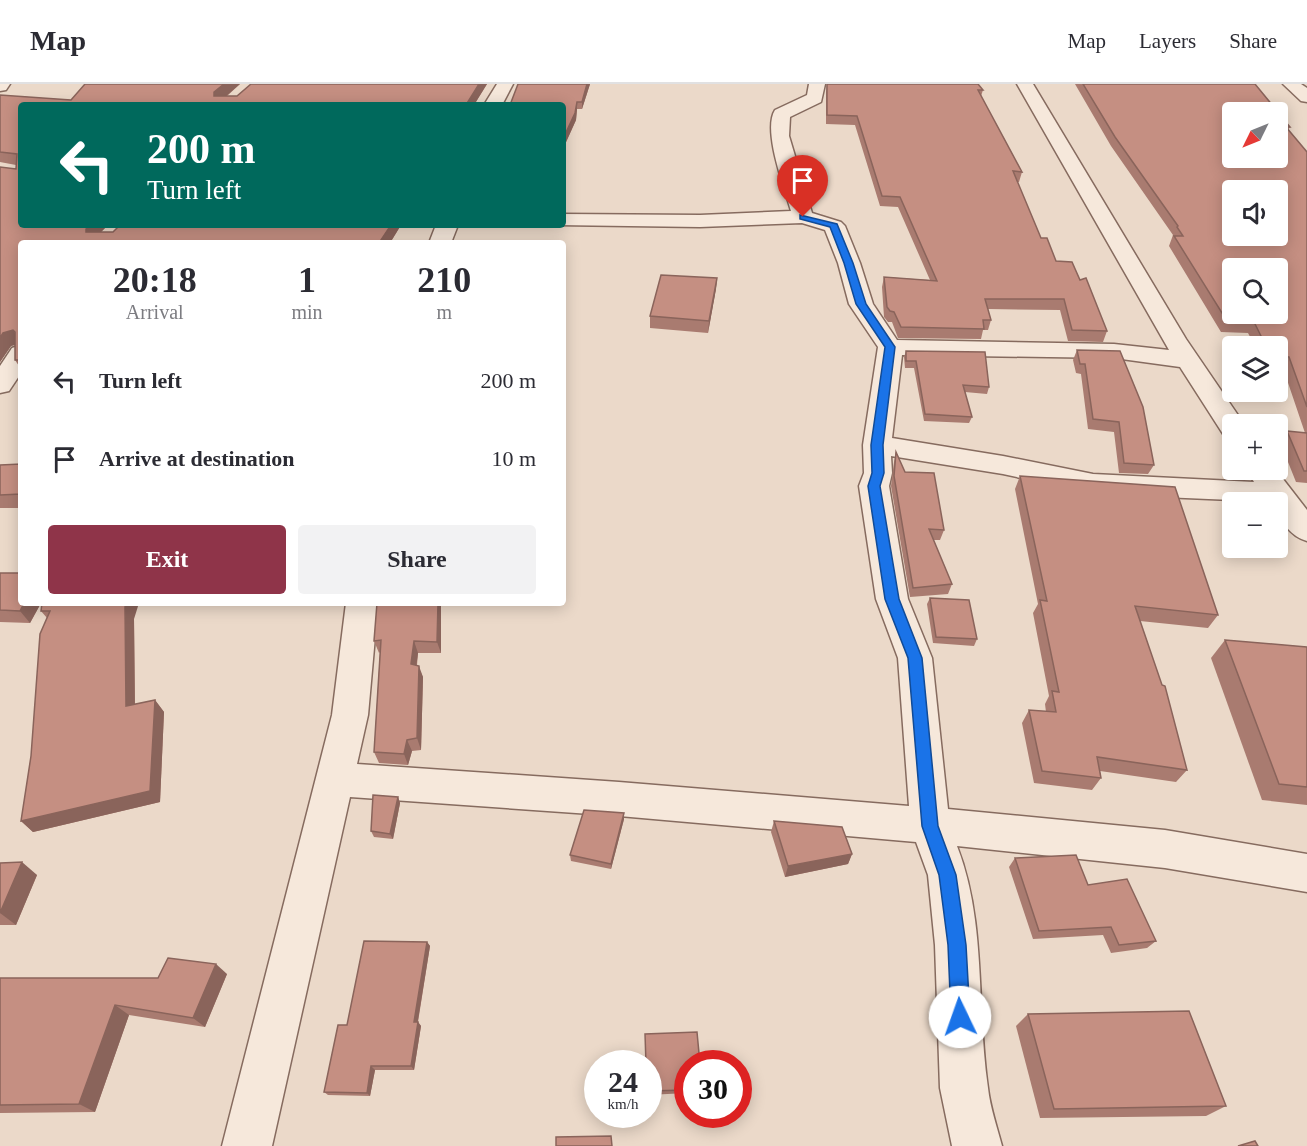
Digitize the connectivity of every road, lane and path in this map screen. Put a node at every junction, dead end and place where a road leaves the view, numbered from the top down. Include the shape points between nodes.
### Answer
1 (505, 84) edge
2 (817, 84) edge
3 (1024, 84) edge
4 (1291, 84) edge
5 (1307, 97) edge
6 (495, 102) edge
7 (803, 217) junction
8 (566, 220) edge
9 (890, 347) junction
10 (18, 358) edge
11 (1188, 360) junction
12 (0, 385) edge
13 (1224, 414) edge
14 (877, 445) junction
15 (1269, 482) edge
16 (1307, 530) edge
17 (362, 606) edge
18 (337, 779) junction
19 (930, 826) junction
20 (1307, 873) edge
21 (248, 1146) edge
22 (977, 1146) edge

1 - 6 street
2 - 7 street via 815,98 782,114 780,136
3 - 11 street
4 - 5 street
7 - 8 street
7 - 9 street via 834,225 861,304
9 - 11 street via 1114,351
9 - 14 street
10 - 12 street
11 - 13 street
14 - 15 street via 1093,484
14 - 19 street via 878,473 874,486 892,599 915,658
15 - 16 street
17 - 18 street via 350,715
18 - 19 street
18 - 21 street
19 - 20 street via 1165,849
19 - 22 street via 948,875 957,945 964,1088

